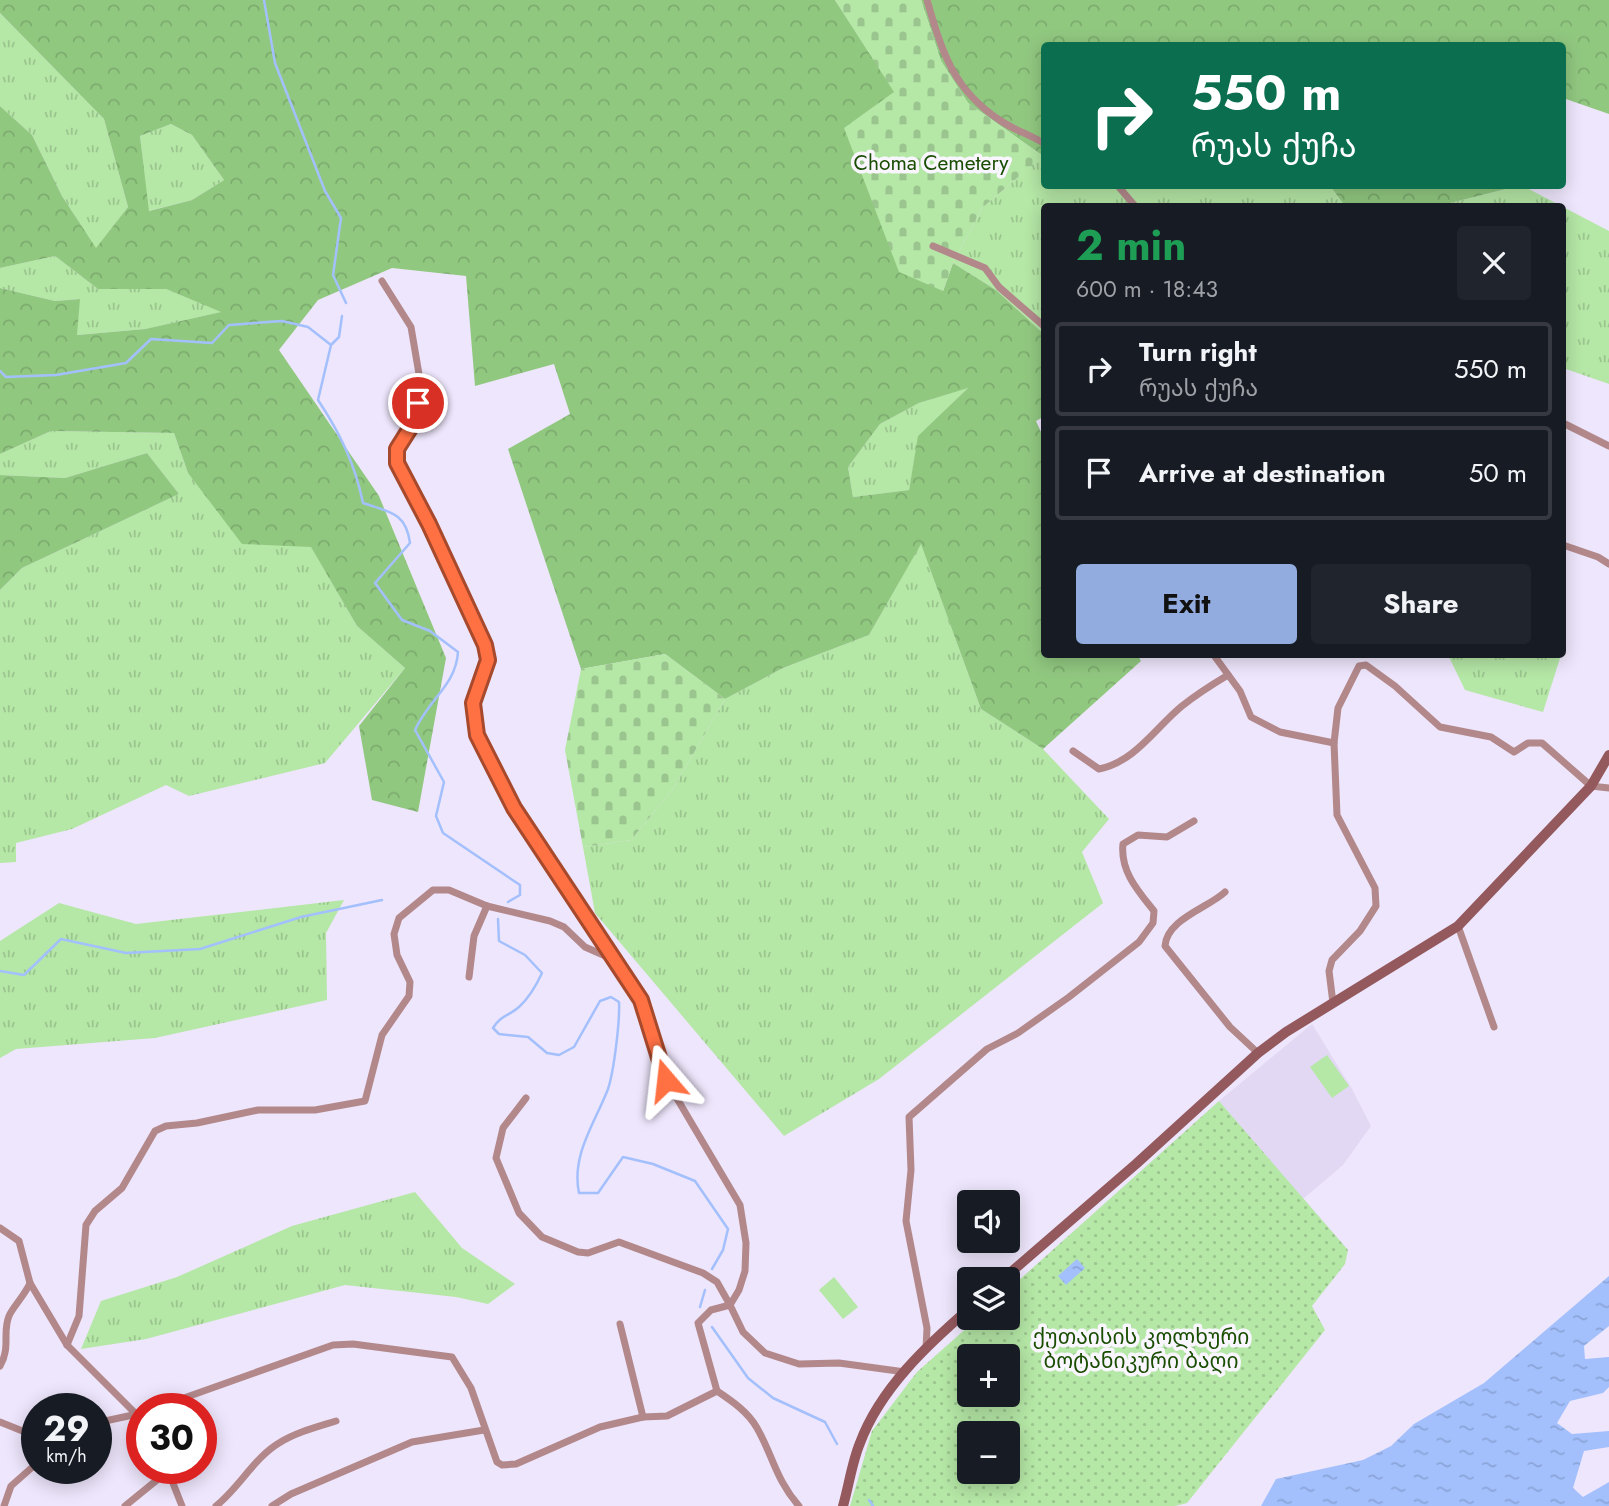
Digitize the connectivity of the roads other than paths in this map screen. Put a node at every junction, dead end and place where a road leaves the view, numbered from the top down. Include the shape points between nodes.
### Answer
1 (927, 0) edge
2 (1041, 142) edge
3 (1121, 189) edge
4 (1132, 203) edge
5 (933, 246) dead end
6 (382, 281) dead end
7 (1041, 324) edge
8 (1566, 424) edge
9 (1609, 446) edge
10 (1566, 546) edge
11 (1609, 564) edge
12 (1216, 658) edge
13 (1228, 675) junction
14 (1334, 743) junction
15 (1073, 751) dead end
16 (1609, 755) edge
17 (1591, 786) junction
18 (1609, 788) edge
19 (1194, 821) dead end
20 (1224, 892) dead end
21 (487, 906) junction
22 (1458, 926) junction
23 (611, 958) junction
24 (469, 977) dead end
25 (1333, 1003) junction
26 (1494, 1027) dead end
27 (1258, 1053) junction
28 (526, 1098) dead end
29 (0, 1228) edge
30 (1017, 1267) edge
31 (30, 1283) junction
32 (730, 1305) junction
33 (957, 1320) edge
34 (620, 1324) dead end
35 (67, 1345) junction
36 (926, 1350) junction
37 (0, 1366) edge
38 (905, 1371) junction
39 (717, 1391) junction
40 (198, 1393) edge
41 (126, 1401) edge
42 (643, 1417) junction
43 (336, 1421) dead end
44 (0, 1422) edge
45 (21, 1430) edge
46 (484, 1430) junction
47 (21, 1477) edge
48 (150, 1484) edge
49 (173, 1484) edge
50 (4, 1506) edge
51 (125, 1506) edge
52 (182, 1506) edge
53 (216, 1506) edge
54 (272, 1506) edge
55 (799, 1506) edge
56 (844, 1506) edge

1 - 2 street via 944,58 970,98
3 - 4 street
5 - 7 street via 985,268 999,287
6 - 23 street via 411,327 420,380 414,422 397,449 397,463 485,645 488,660 473,703 477,735 514,808
8 - 9 street
10 - 11 street
12 - 13 street
13 - 14 street via 1251,717 1267,728
13 - 15 street via 1110,767 1099,769
14 - 17 street via 1338,708 1359,666 1366,665 1440,727 1491,737 1514,752 1528,743 1542,743
14 - 25 street via 1337,815 1375,888 1376,906 1332,960
16 - 17 main road
17 - 18 street
17 - 22 main road
19 - 36 street via 1167,837 1138,835 1123,844 1122,858 1134,886 1154,911 1153,923 1139,942 1069,997 988,1049 909,1117 911,1170 905,1222 927,1328
20 - 27 street via 1195,910 1170,933 1165,946 1230,1027
21 - 23 street via 564,927 585,947
21 - 24 street via 474,936
21 - 35 street via 449,890 433,890 399,918 394,934 397,955 410,982 409,996 382,1035 365,1101 315,1110 258,1110 155,1131 122,1188 86,1225 79,1316
22 - 25 main road
22 - 26 street
23 - 32 street via 641,1000 678,1105 740,1205 745,1271
25 - 27 main road
27 - 30 main road
28 - 32 street via 503,1128 496,1158 519,1213 542,1237 588,1253 619,1242 703,1273 718,1282
29 - 31 street via 19,1241
31 - 35 street
31 - 37 street via 9,1316 7,1354
32 - 38 street via 743,1332 765,1353 799,1364 839,1363
32 - 39 street via 712,1310 698,1323
33 - 36 main road
34 - 42 street
35 - 41 street
36 - 38 main road
38 - 56 main road via 860,1442
39 - 42 street via 667,1416
39 - 55 street via 738,1404 757,1428 785,1490
40 - 46 street via 332,1345 353,1343 452,1357 471,1388
42 - 46 street via 600,1427 516,1464 497,1462
43 - 53 street via 278,1444
44 - 45 street
46 - 54 street via 412,1442
47 - 50 street via 11,1486
48 - 51 street
49 - 52 street

